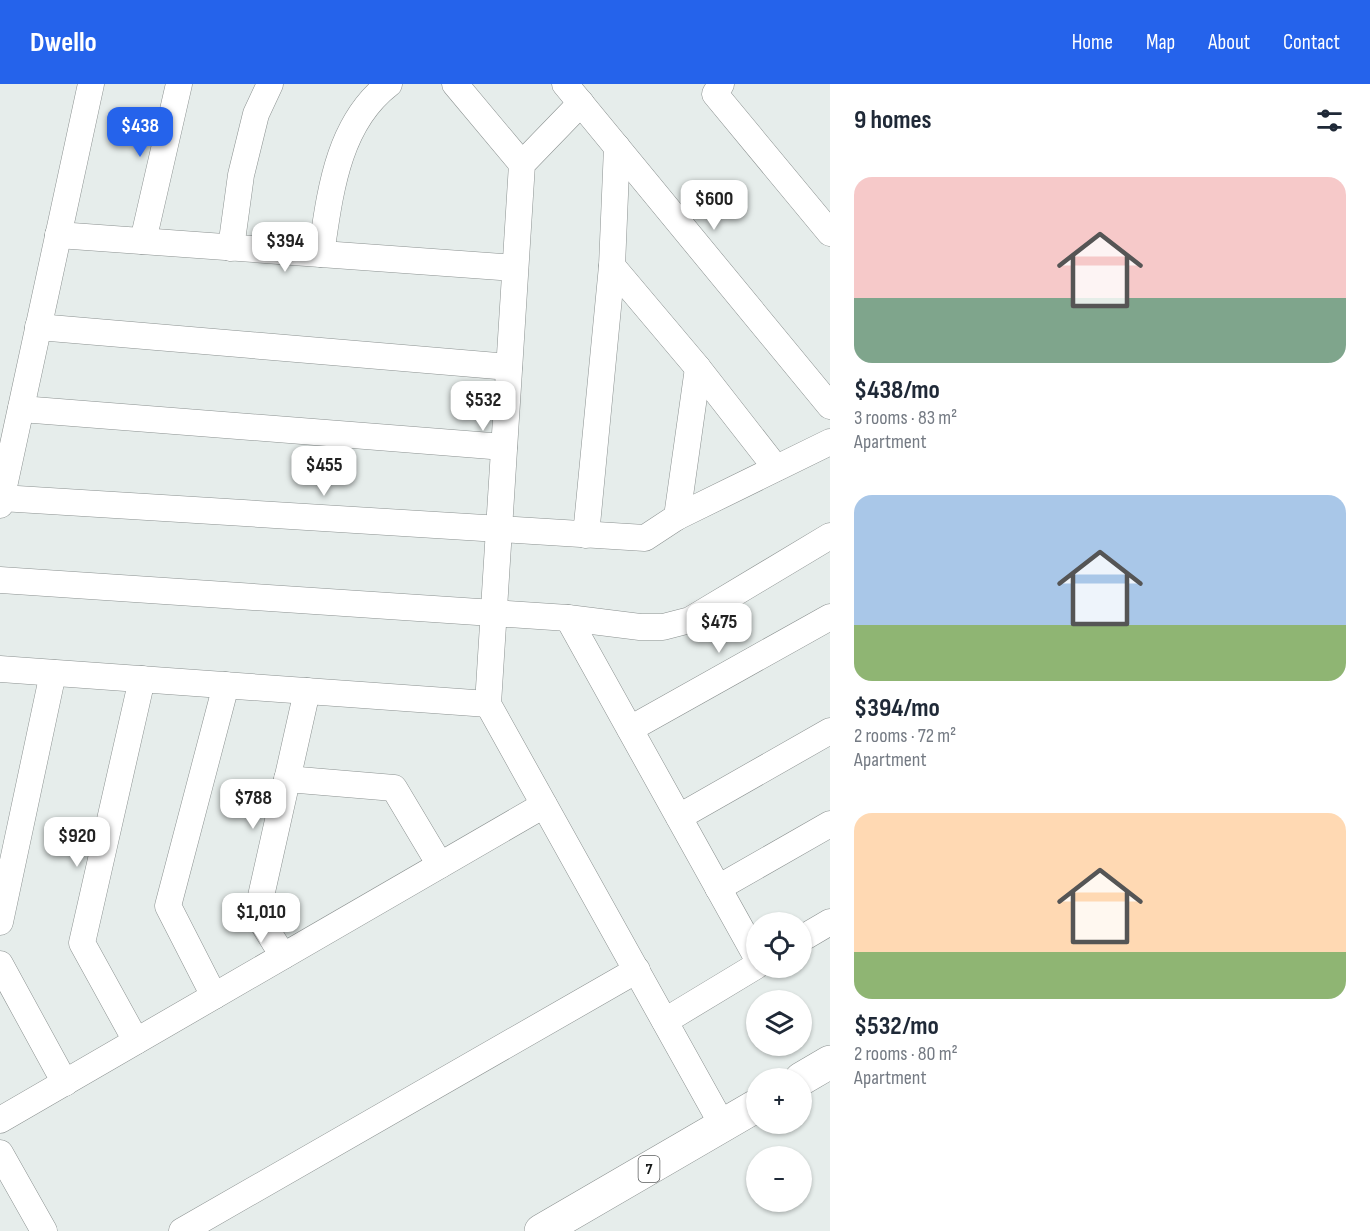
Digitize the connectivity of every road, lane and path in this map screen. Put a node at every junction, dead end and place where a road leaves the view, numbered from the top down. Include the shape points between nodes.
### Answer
1 (91, 84) edge
2 (179, 84) edge
3 (270, 84) edge
4 (389, 84) edge
5 (455, 84) edge
6 (721, 84) edge
7 (573, 94) edge
8 (617, 147) junction
9 (522, 164) junction
10 (830, 233) edge
11 (58, 235) junction
12 (144, 241) junction
13 (231, 248) junction
14 (321, 254) junction
15 (612, 266) junction
16 (515, 268) junction
17 (39, 327) junction
18 (509, 367) junction
19 (698, 368) junction
20 (830, 406) edge
21 (21, 409) junction
22 (830, 442) edge
23 (504, 447) junction
24 (776, 468) junction
25 (1, 502) edge
26 (677, 517) junction
27 (499, 530) junction
28 (586, 536) junction
29 (830, 536) edge
30 (0, 580) edge
31 (494, 612) junction
32 (830, 617) edge
33 (568, 618) junction
34 (0, 669) edge
35 (53, 673) junction
36 (142, 679) junction
37 (226, 685) junction
38 (307, 691) junction
39 (488, 704) junction
40 (630, 729) junction
41 (830, 731) edge
42 (287, 779) junction
43 (544, 804) junction
44 (679, 817) junction
45 (830, 824) edge
46 (440, 865) junction
47 (718, 888) junction
48 (0, 922) edge
49 (830, 922) edge
50 (812, 933) edge
51 (746, 938) edge
52 (283, 956) junction
53 (0, 964) edge
54 (637, 970) junction
55 (746, 972) edge
56 (214, 996) junction
57 (665, 1021) junction
58 (136, 1041) junction
59 (830, 1062) edge
60 (812, 1073) edge
61 (64, 1083) junction
62 (746, 1112) edge
63 (0, 1120) edge
64 (723, 1126) junction
65 (0, 1153) edge
66 (44, 1231) edge
67 (182, 1231) edge
68 (542, 1231) edge

1 - 11 street
2 - 12 street
3 - 13 street via 256,114
4 - 14 street via 359,117 340,155
5 - 9 street
6 - 10 street via 716,94
7 - 8 street
7 - 9 street
8 - 15 street
8 - 20 street
9 - 16 street
11 - 12 street
11 - 17 street
12 - 13 street
13 - 14 street
14 - 16 street
15 - 19 street
15 - 28 street
16 - 18 street
17 - 18 street
17 - 21 street
18 - 23 street
19 - 24 street
19 - 26 street
21 - 23 street
21 - 25 street
22 - 24 street
23 - 27 street
24 - 26 street
25 - 27 street
26 - 28 street via 645,538
27 - 28 street
27 - 31 street
29 - 33 street via 690,620 663,627 640,627
30 - 31 street
31 - 33 street
31 - 39 street
32 - 40 street
33 - 40 street
34 - 35 street
35 - 36 street
35 - 48 street
36 - 37 street
36 - 58 street via 82,943
37 - 38 street
37 - 56 street via 168,906
38 - 39 street
38 - 42 street
39 - 43 street
40 - 44 street
41 - 44 street
42 - 46 street via 394,788
42 - 52 street via 257,914
43 - 46 street
43 - 54 street
44 - 47 street
45 - 47 street
46 - 52 street
47 - 51 street
49 - 50 street
52 - 56 street
53 - 61 street
54 - 57 street
54 - 67 street
55 - 57 street
56 - 58 street
57 - 64 street
58 - 61 street
59 - 60 highway
61 - 63 street
62 - 64 highway, 7
64 - 68 highway, 7
65 - 66 street

